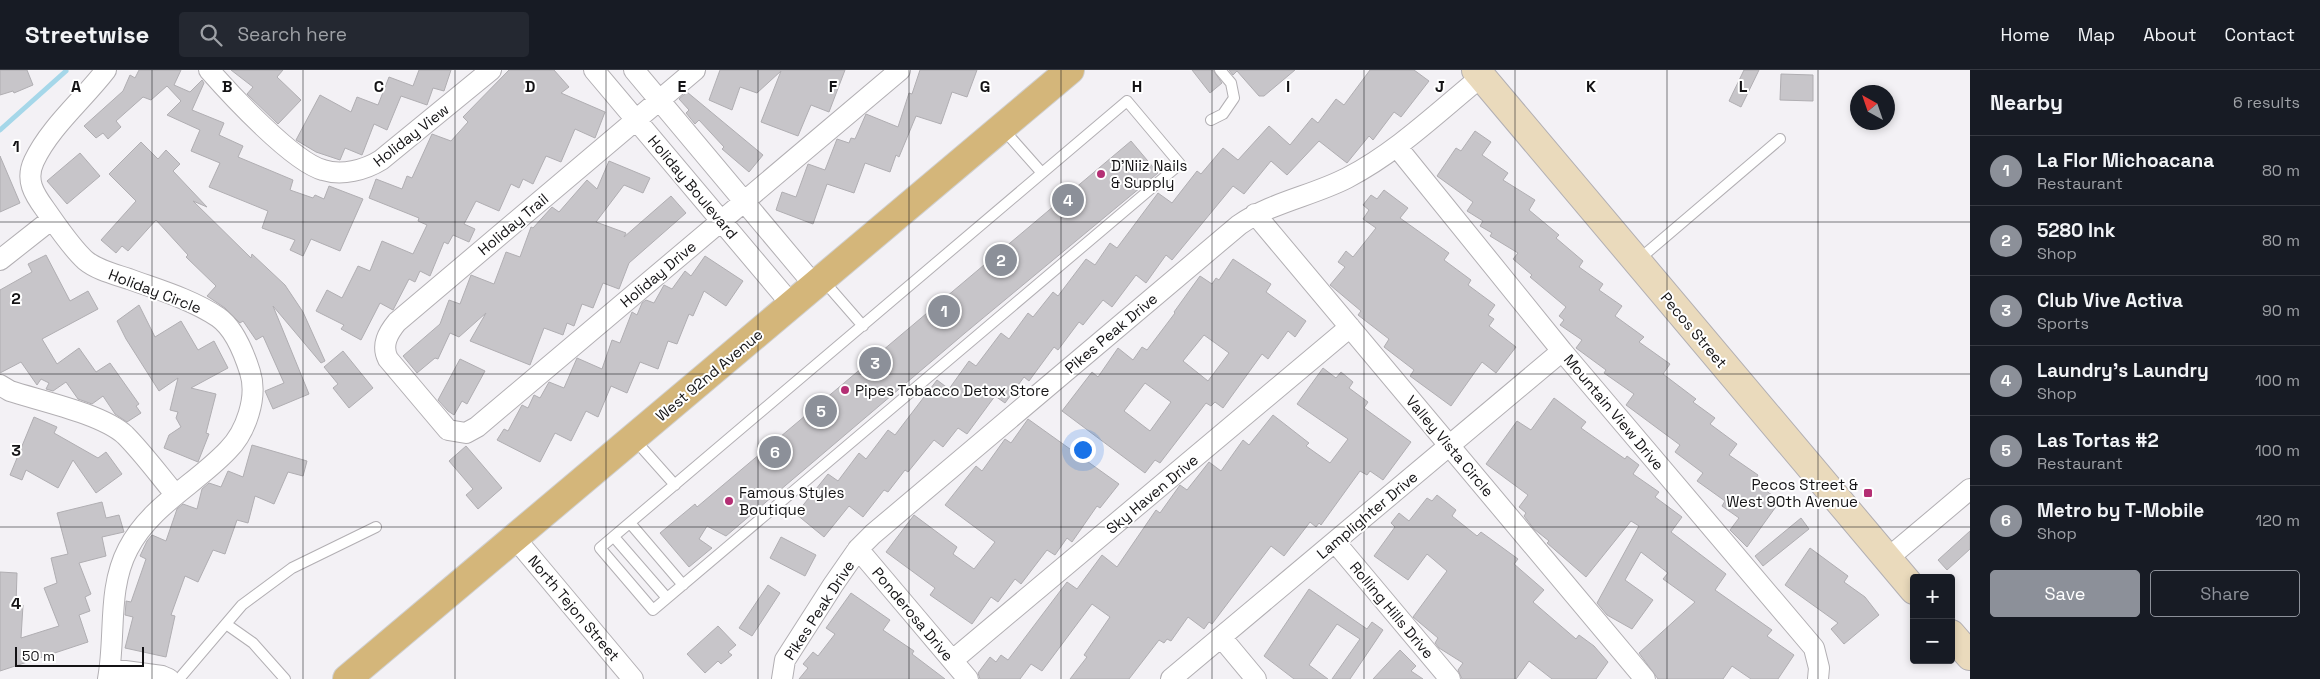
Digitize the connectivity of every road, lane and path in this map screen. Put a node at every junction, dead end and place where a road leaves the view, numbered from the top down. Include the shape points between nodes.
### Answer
1 (209, 70) edge
2 (491, 70) edge
3 (594, 70) edge
4 (634, 70) edge
5 (695, 70) edge
6 (900, 70) edge
7 (1070, 70) edge
8 (1220, 70) edge
9 (102, 72) edge
10 (1479, 73) edge
11 (659, 100) junction
12 (636, 120) junction
13 (1211, 120) dead end
14 (1002, 128) junction
15 (1780, 139) dead end
16 (1397, 147) junction
17 (1042, 173) junction
18 (744, 201) junction
19 (1255, 214) junction
20 (52, 219) junction
21 (721, 221) junction
22 (0, 260) edge
23 (1636, 262) junction
24 (819, 282) junction
25 (792, 305) junction
26 (863, 326) junction
27 (1350, 327) junction
28 (1562, 351) junction
29 (0, 385) edge
30 (416, 393) joint
31 (633, 438) junction
32 (1450, 446) junction
33 (675, 485) junction
34 (1970, 489) edge
35 (175, 494) junction
36 (630, 523) junction
37 (376, 526) dead end
38 (614, 537) junction
39 (514, 538) junction
40 (1335, 542) junction
41 (858, 549) junction
42 (1887, 559) junction
43 (683, 585) junction
44 (1910, 585) edge
45 (667, 598) junction
46 (226, 624) junction
47 (1221, 637) junction
48 (1955, 639) edge
49 (1970, 656) edge
50 (953, 660) junction
51 (109, 674) edge
52 (169, 679) edge
53 (179, 679) edge
54 (285, 679) edge
55 (347, 679) edge
56 (634, 679) edge
57 (782, 679) edge
58 (968, 679) edge
59 (1171, 679) edge
60 (1256, 679) edge
61 (1450, 679) edge
62 (1645, 679) edge
63 (1818, 679) edge

1 - 2 street, Holiday View via 302,161 334,172 371,166 382,160
3 - 12 street, Holiday Boulevard
4 - 11 street, Holiday Boulevard
5 - 11 street, Holiday Trail
6 - 18 street, Holiday Drive
7 - 14 main road, West 92nd Avenue
8 - 13 lane via 1231,83 1234,98 1223,114
9 - 20 street, Holiday Circle via 45,143 33,163 30,183
10 - 16 street, Pikes Peak Drive
10 - 23 main road, Pecos Street
11 - 12 street, Holiday Trail
11 - 18 street, Holiday Boulevard
12 - 21 street, Holiday Boulevard
12 - 30 street, Holiday Trail via 397,322 388,334 385,353
14 - 17 lane
14 - 24 main road, West 92nd Avenue
15 - 23 lane
16 - 19 street, Pikes Peak Drive via 1339,182
16 - 28 street, Mountain View Drive
17 - 26 lane
17 - 43 lane via 1127,101 1180,164
18 - 21 street, Holiday Drive
18 - 24 street, Holiday Boulevard
19 - 27 street, Valley Vista Circle
19 - 41 street, Pikes Peak Drive
20 - 22 street
20 - 35 street, Holiday Circle via 86,260 102,270 192,302 219,318 240,347 252,384 246,422 228,450
21 - 25 street, Holiday Boulevard
21 - 30 street, Holiday Drive via 478,427 466,433 448,430
23 - 42 main road, Pecos Street
24 - 25 main road, West 92nd Avenue
24 - 26 lane
25 - 31 main road, West 92nd Avenue
26 - 33 lane
27 - 32 street, Valley Vista Circle
27 - 50 street, Sky Haven Drive
28 - 32 street, Lamplighter Drive
28 - 63 street, Mountain View Drive via 1814,648
29 - 35 street via 85,415 124,434
31 - 33 lane
31 - 39 main road, West 92nd Avenue
32 - 40 street, Lamplighter Drive
32 - 62 street, Valley Vista Circle
33 - 36 lane
34 - 42 street
35 - 51 street, Holiday Circle via 145,524 128,547 119,568
36 - 38 lane
36 - 43 lane
37 - 46 lane via 292,568 242,605
38 - 45 lane
38 - 45 lane via 600,548 653,610
39 - 55 main road, West 92nd Avenue
39 - 56 street, North Tejon Street
40 - 47 street, Lamplighter Drive
40 - 61 street, Rolling Hills Drive
41 - 50 street, Ponderosa Drive
41 - 57 street, Pikes Peak Drive via 785,660
42 - 44 main road, Pecos Street
43 - 45 lane
46 - 53 lane
46 - 54 lane via 253,643
47 - 59 street, Lamplighter Drive
47 - 60 street
48 - 49 main road
50 - 58 street, Ponderosa Drive
51 - 52 street

